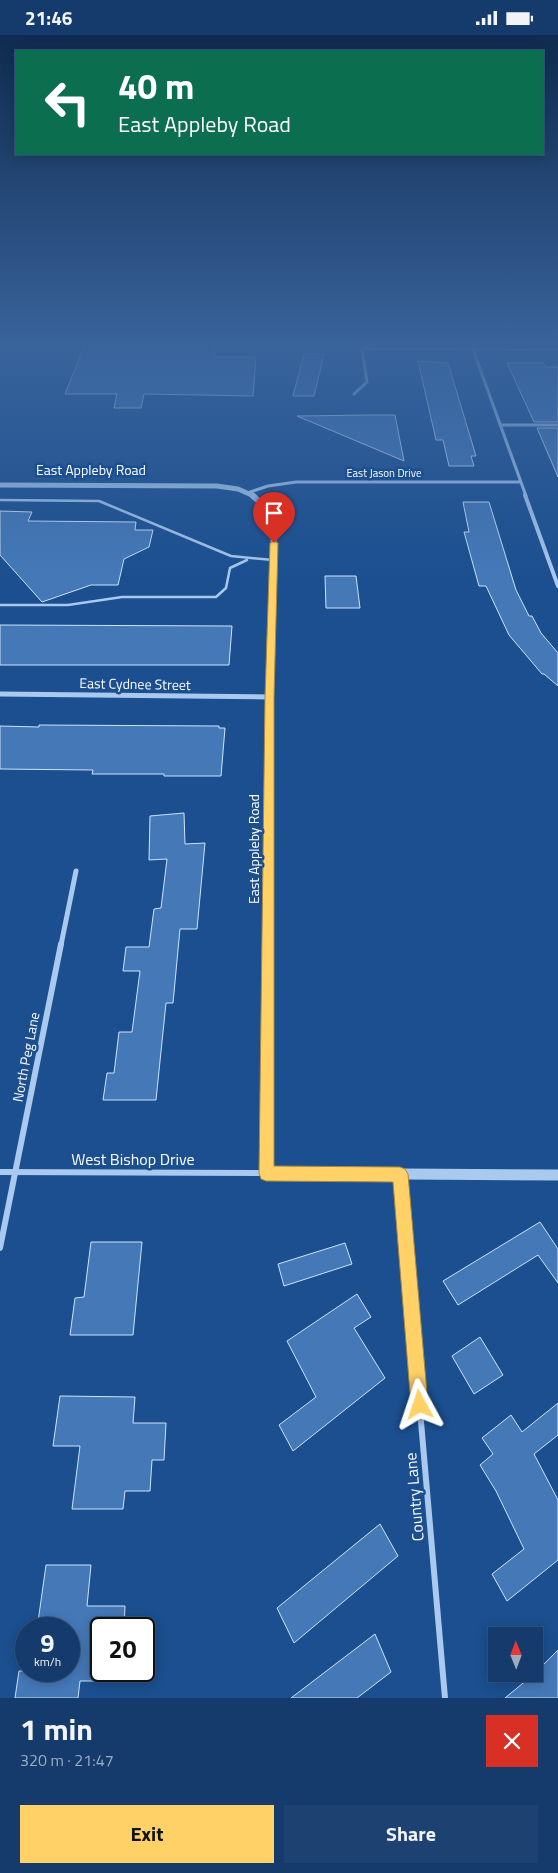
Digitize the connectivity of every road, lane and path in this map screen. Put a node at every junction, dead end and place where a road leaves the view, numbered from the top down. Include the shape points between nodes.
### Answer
1 (499, 422) edge
2 (500, 425) junction
3 (558, 425) edge
4 (519, 482) junction
5 (0, 485) edge
6 (250, 492) junction
7 (0, 500) edge
8 (249, 559) junction
9 (273, 560) junction
10 (558, 586) edge
11 (0, 605) edge
12 (0, 694) edge
13 (270, 697) junction
14 (76, 871) dead end
15 (0, 1172) edge
16 (15, 1172) junction
17 (266, 1173) junction
18 (400, 1174) junction
19 (558, 1175) edge
20 (0, 1248) edge
21 (445, 1698) edge

1 - 2 street
2 - 3 street
2 - 4 street
4 - 6 street, East Jason Drive via 296,482
4 - 10 street
5 - 6 street, East Appleby Road via 195,485
6 - 9 street, East Appleby Road via 270,513 274,527
7 - 8 lane via 99,501 231,557
8 - 9 lane
8 - 11 lane via 230,568 226,588 216,597 122,597 61,606
9 - 13 street, East Appleby Road
12 - 13 street, East Cydnee Street
13 - 17 street, East Appleby Road
14 - 16 street, North Peg Lane
15 - 16 street, West Bishop Drive
16 - 17 street, West Bishop Drive
16 - 20 street, North Peg Lane
17 - 18 street
18 - 19 street
18 - 21 lane, Country Lane

